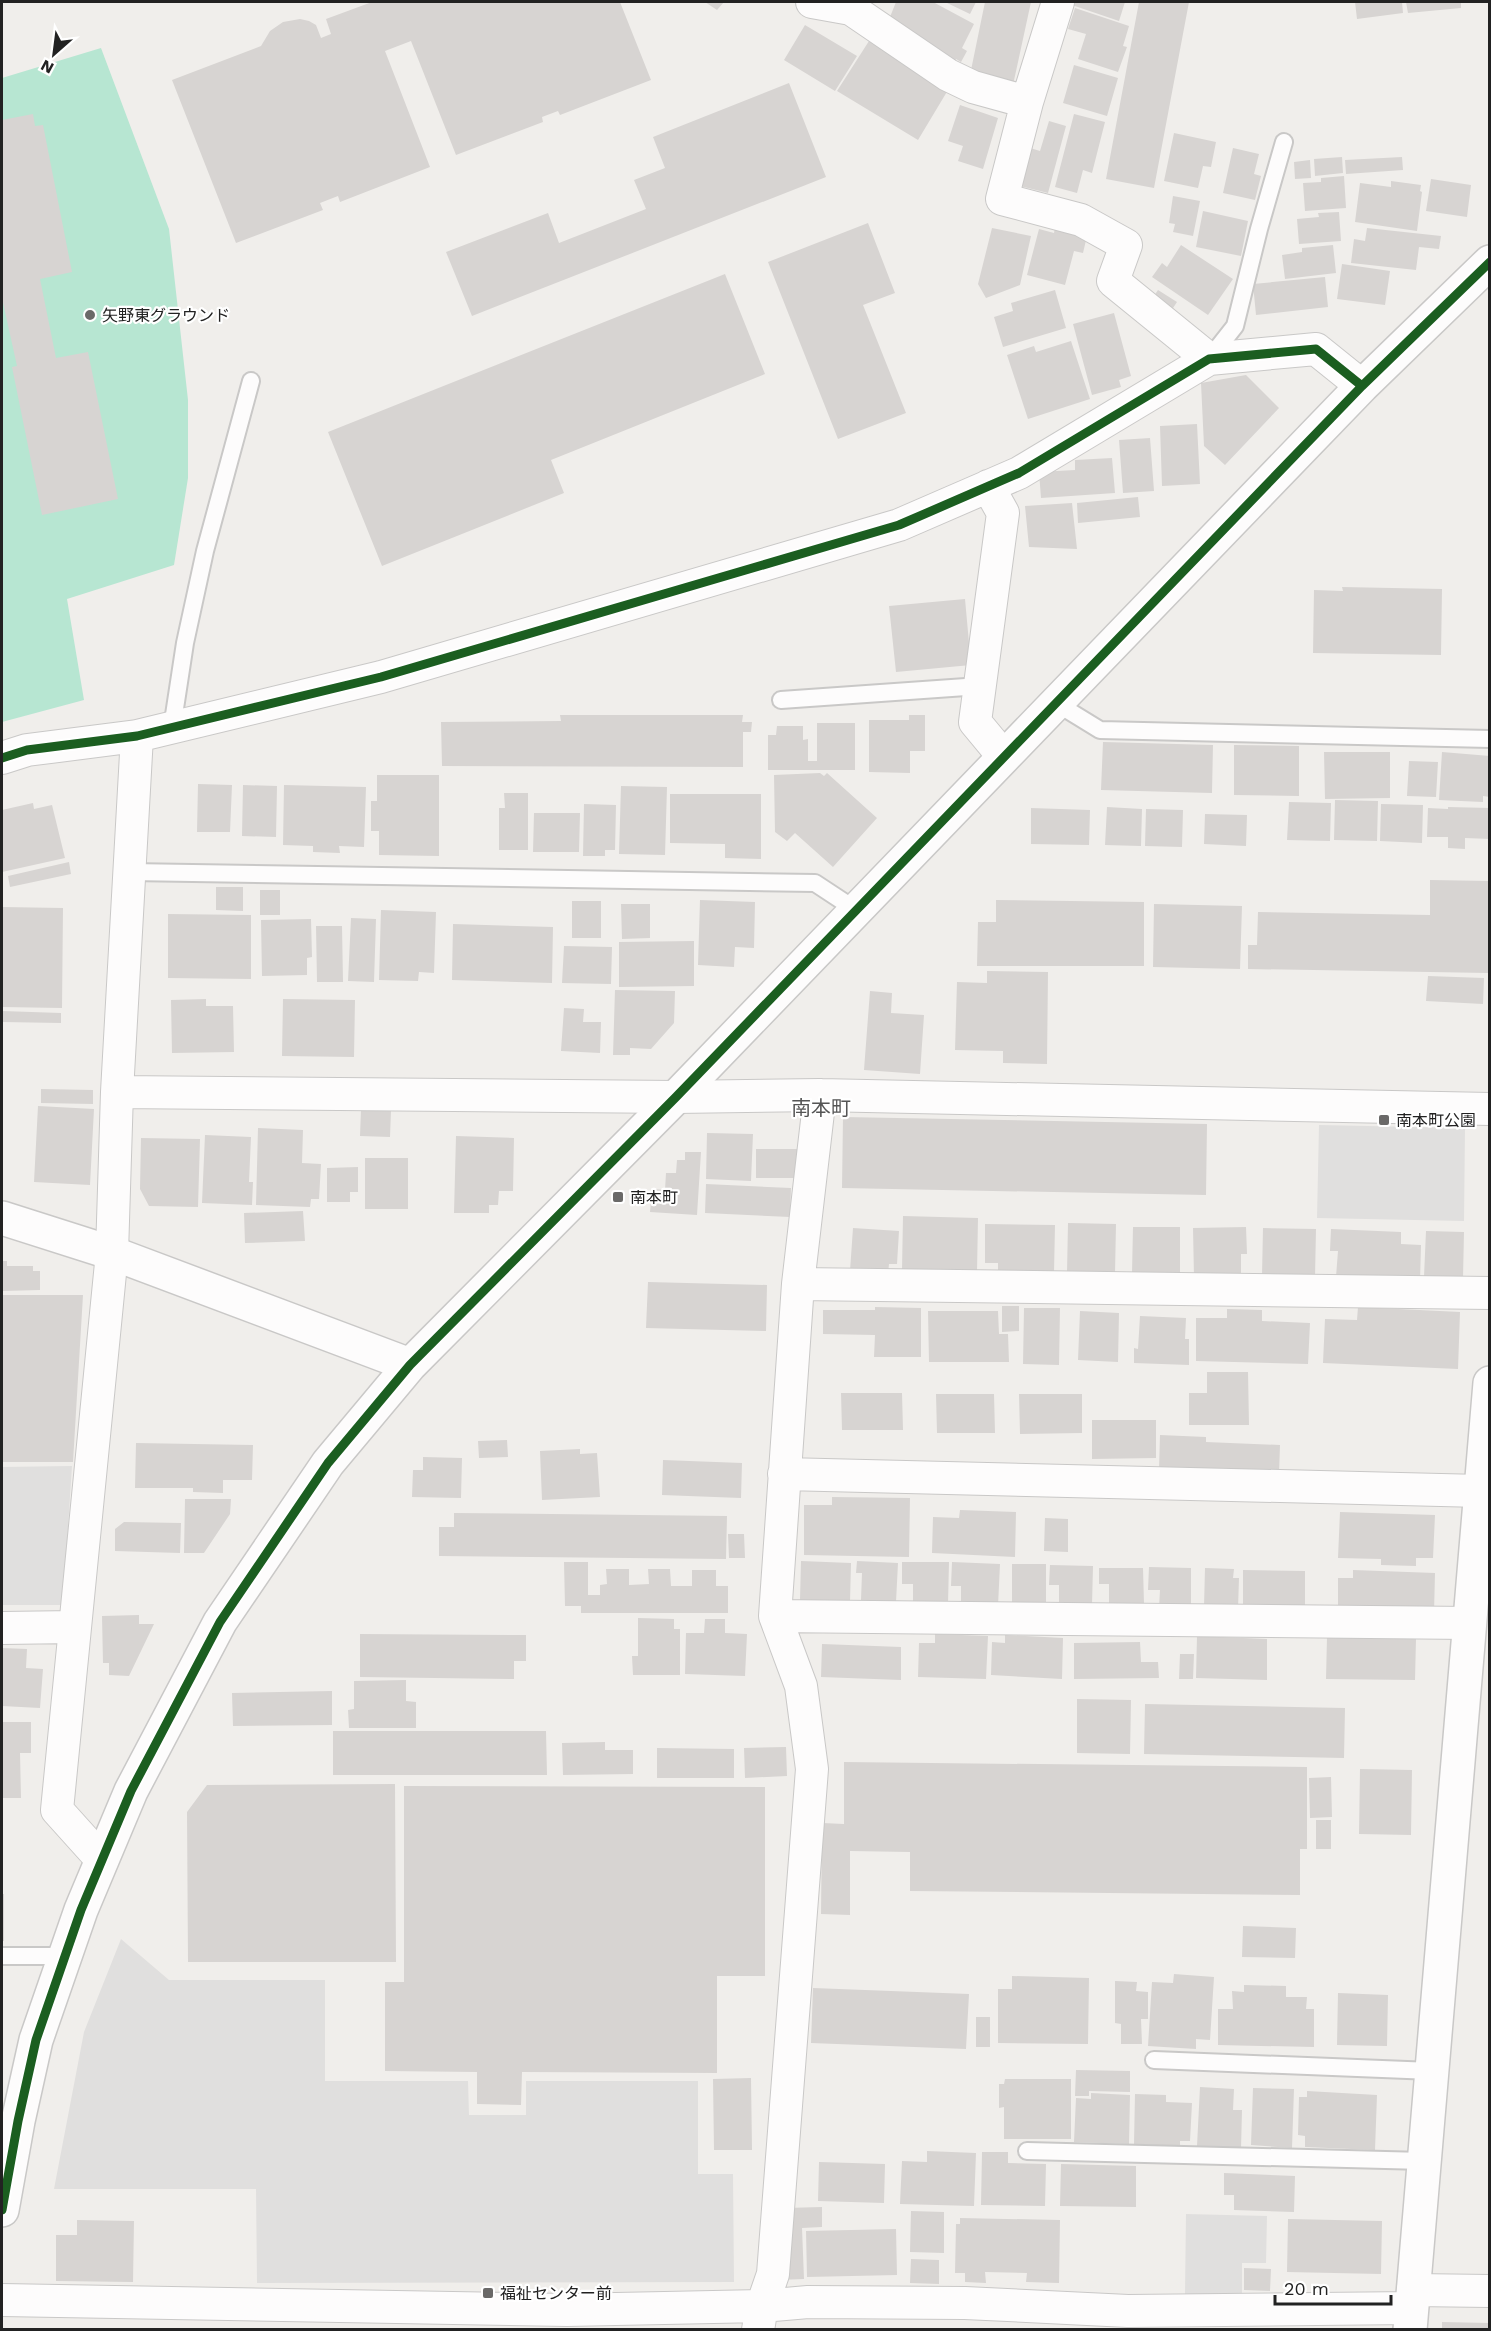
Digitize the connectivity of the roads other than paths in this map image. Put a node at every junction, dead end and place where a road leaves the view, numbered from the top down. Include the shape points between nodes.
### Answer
1 (812, 2) edge
2 (1058, 2) edge
3 (853, 5) edge
4 (1027, 102) junction
5 (1284, 142) dead end
6 (1490, 262) edge
7 (1209, 359) junction
8 (251, 381) dead end
9 (1362, 386) junction
10 (988, 486) junction
11 (981, 686) junction
12 (781, 700) dead end
13 (1056, 703) junction
14 (172, 728) junction
15 (137, 736) junction
16 (1490, 739) edge
17 (1004, 757) junction
18 (2, 758) edge
19 (129, 872) junction
20 (856, 910) junction
21 (117, 1092) junction
22 (820, 1095) junction
23 (676, 1097) junction
24 (1490, 1109) edge
25 (2, 1218) edge
26 (112, 1253) junction
27 (798, 1284) junction
28 (1490, 1293) edge
29 (410, 1365) junction
30 (1490, 1383) edge
31 (784, 1474) junction
32 (1480, 1491) junction
33 (775, 1616) junction
34 (1469, 1623) junction
35 (75, 1627) junction
36 (2, 1628) edge
37 (102, 1860) junction
38 (2, 1956) edge
39 (65, 1956) junction
40 (1154, 2060) dead end
41 (1432, 2071) junction
42 (10, 2121) edge
43 (1028, 2151) dead end
44 (1424, 2161) junction
45 (2, 2210) edge
46 (1490, 2291) edge
47 (2, 2300) edge
48 (1412, 2309) edge
49 (760, 2318) edge

1 - 3 street
2 - 4 street
3 - 4 street via 948,75 973,87
4 - 7 street via 1002,199 1081,220 1126,245 1113,281
5 - 7 lane via 1235,326
6 - 9 street
7 - 9 street via 1316,349
7 - 10 street via 1019,473
8 - 14 lane via 205,551
9 - 13 street
10 - 11 street via 1003,513
10 - 14 street via 888,528 381,677
11 - 12 lane
11 - 17 street via 975,722
13 - 16 lane via 1100,730
13 - 17 street
14 - 15 street
15 - 18 street via 27,750
15 - 19 street
17 - 20 street
19 - 20 lane via 815,883
19 - 21 street
20 - 23 street
21 - 23 street
21 - 26 street
22 - 23 street
22 - 24 street
22 - 27 street
23 - 29 street
25 - 26 street
26 - 29 street
26 - 35 street
27 - 28 street
27 - 31 street
29 - 37 street via 328,1463 220,1622 131,1791
30 - 32 street
31 - 32 street
31 - 33 street
32 - 34 street
33 - 34 street
33 - 49 street via 801,1686 812,1769 773,2274
34 - 41 street
35 - 36 street
35 - 37 street via 57,1810
37 - 39 street
38 - 39 lane
39 - 42 street
40 - 41 lane
41 - 44 street
42 - 45 street
43 - 44 lane
44 - 48 street
46 - 48 street
47 - 49 street via 567,2310
48 - 49 street via 1128,2311 965,2303 808,2302

